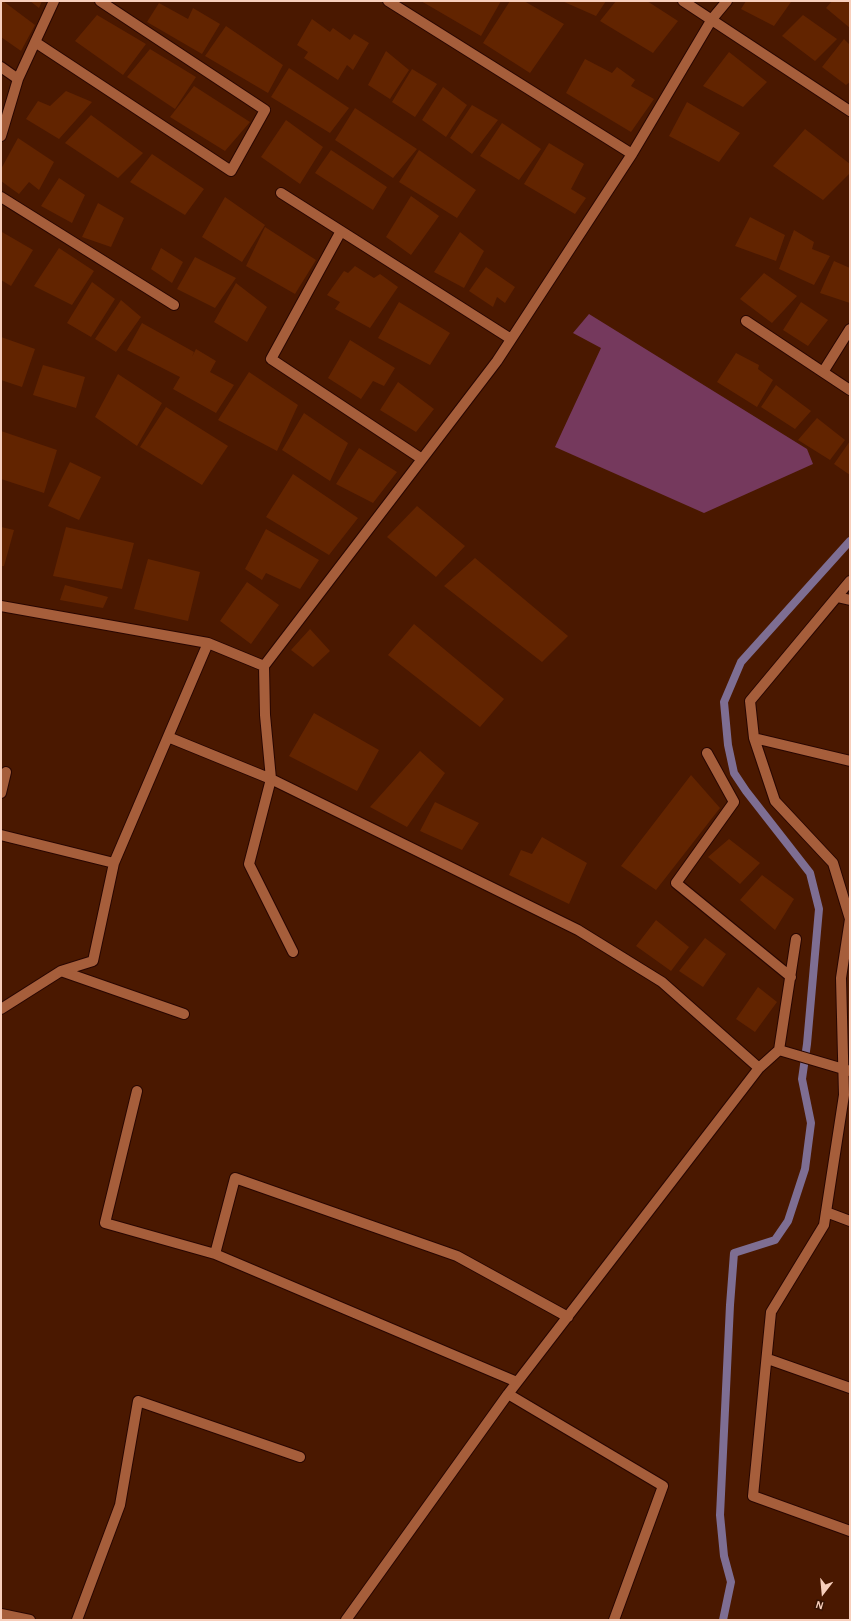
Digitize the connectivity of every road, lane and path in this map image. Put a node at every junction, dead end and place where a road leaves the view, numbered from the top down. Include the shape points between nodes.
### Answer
1 (54, 1) edge
2 (100, 1) edge
3 (388, 1) edge
4 (683, 1) edge
5 (727, 1) edge
6 (712, 19) junction
7 (35, 42) junction
8 (1, 67) edge
9 (18, 79) junction
10 (850, 111) edge
11 (1, 136) edge
12 (632, 154) junction
13 (281, 193) dead end
14 (1, 197) edge
15 (341, 231) junction
16 (174, 304) dead end
17 (746, 321) dead end
18 (850, 329) edge
19 (511, 339) junction
20 (823, 372) junction
21 (850, 390) edge
22 (422, 459) junction
23 (850, 581) edge
24 (837, 597) junction
25 (850, 600) edge
26 (1, 606) edge
27 (208, 644) junction
28 (264, 666) junction
29 (168, 737) junction
30 (754, 738) junction
31 (707, 753) dead end
32 (850, 761) edge
33 (6, 772) dead end
34 (271, 779) junction
35 (1, 793) edge
36 (1, 835) edge
37 (114, 863) junction
38 (796, 939) dead end
39 (292, 952) dead end
40 (61, 971) junction
41 (791, 977) junction
42 (1, 1009) edge
43 (184, 1014) dead end
44 (779, 1050) junction
45 (759, 1068) junction
46 (847, 1070) edge
47 (138, 1091) dead end
48 (826, 1212) junction
49 (850, 1221) edge
50 (215, 1254) junction
51 (568, 1317) junction
52 (768, 1359) junction
53 (517, 1382) junction
54 (850, 1388) edge
55 (508, 1394) junction
56 (300, 1457) dead end
57 (850, 1531) edge
58 (1, 1614) edge
59 (30, 1620) edge
60 (76, 1620) edge
61 (346, 1620) edge
62 (614, 1620) edge

1 - 7 street
2 - 7 street via 265,110 231,171
3 - 12 street
4 - 6 street
5 - 6 street
6 - 10 street
6 - 12 street
7 - 9 street
8 - 9 street
9 - 11 street
12 - 19 street
13 - 15 street
14 - 16 street
15 - 19 street
15 - 22 street via 271,359
17 - 20 street
18 - 20 street
19 - 22 street
20 - 21 street
22 - 28 street
23 - 24 street
24 - 25 street
24 - 30 street via 750,701
26 - 27 street
27 - 28 street
27 - 29 street
28 - 34 street via 265,715
29 - 34 street
29 - 37 street
30 - 32 street
30 - 46 street via 775,801 833,863 850,919 841,978
31 - 41 street via 734,802 676,883
33 - 35 street
34 - 39 street via 249,864
34 - 45 street via 578,930 662,982
36 - 37 street
37 - 40 street via 93,961
38 - 41 street
40 - 42 street
40 - 43 street
41 - 44 street
44 - 45 street
44 - 46 street
45 - 51 street
46 - 48 street
47 - 50 street via 105,1223
48 - 49 street
48 - 52 street via 824,1225 771,1312
50 - 51 street via 235,1178 457,1256
50 - 53 street
51 - 53 street
52 - 54 street
52 - 57 street via 752,1496
53 - 55 street
55 - 61 street
55 - 62 street via 663,1486
56 - 60 street via 138,1401 120,1505
58 - 59 street

